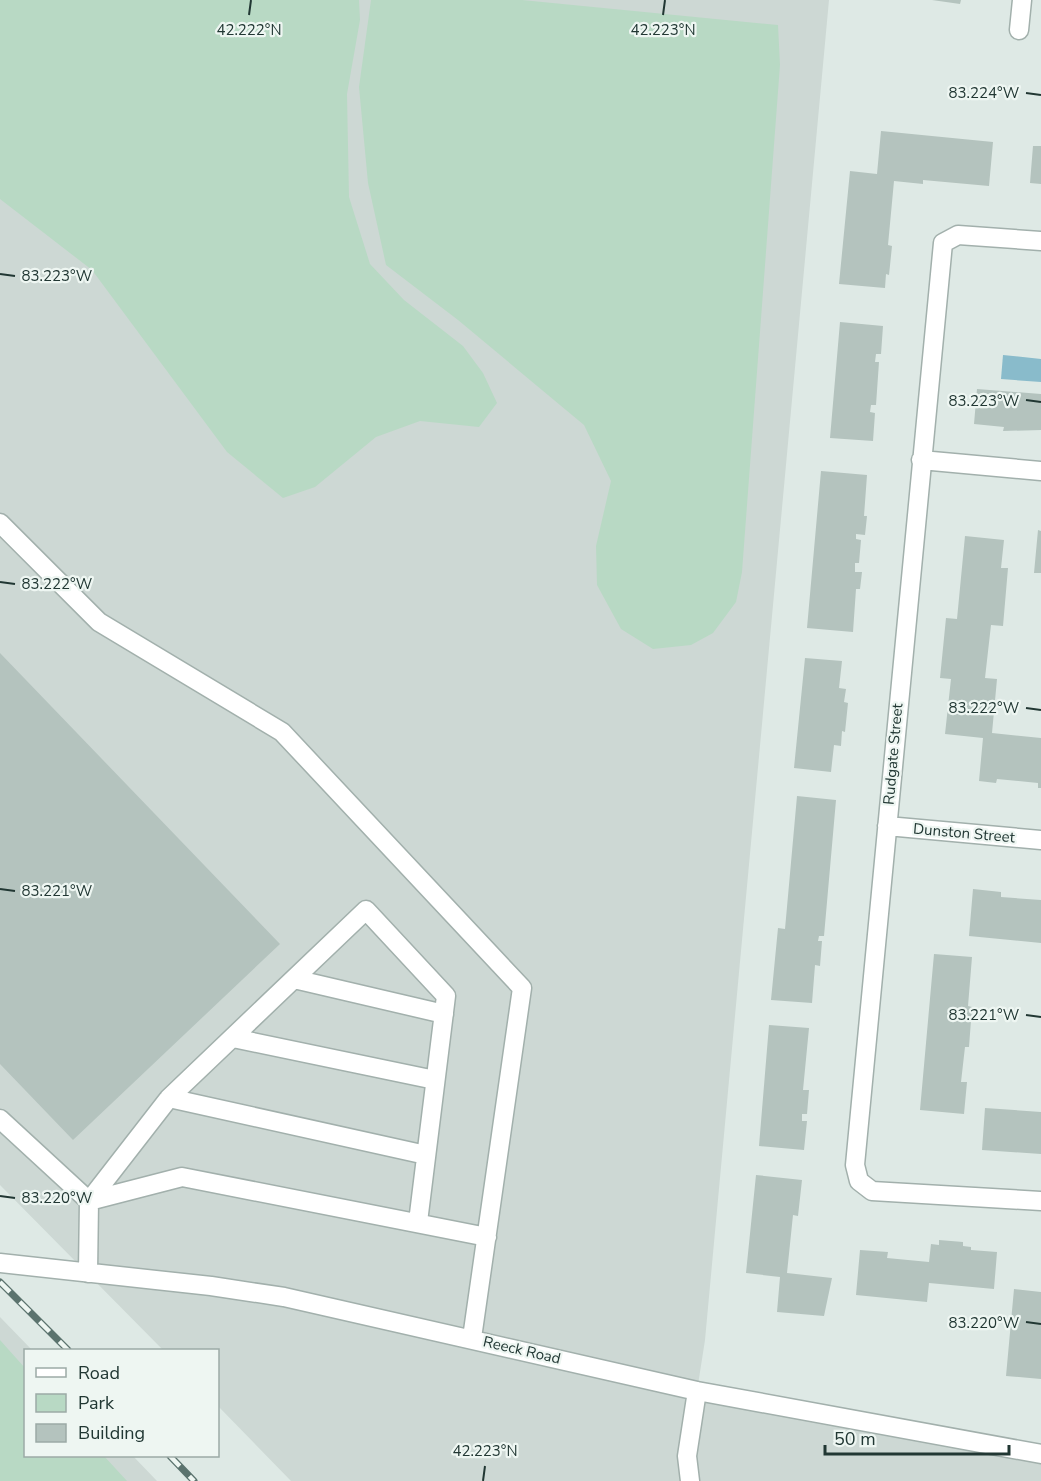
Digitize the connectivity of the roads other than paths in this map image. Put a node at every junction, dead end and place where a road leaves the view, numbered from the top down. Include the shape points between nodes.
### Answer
1 (1022, 0) edge
2 (1019, 30) dead end
3 (1041, 241) edge
4 (921, 460) junction
5 (1041, 471) edge
6 (0, 523) edge
7 (887, 826) junction
8 (1041, 840) edge
9 (294, 979) junction
10 (444, 1014) junction
11 (233, 1038) junction
12 (435, 1080) junction
13 (169, 1098) junction
14 (0, 1119) edge
15 (426, 1155) junction
16 (89, 1201) junction
17 (1041, 1202) edge
18 (418, 1222) junction
19 (487, 1237) junction
20 (0, 1263) edge
21 (88, 1273) junction
22 (472, 1338) junction
23 (697, 1391) junction
24 (1041, 1454) edge
25 (690, 1481) edge

1 - 2 street
3 - 4 street, Rudgate Street via 958,235 943,243
4 - 5 street
4 - 7 street, Rudgate Street
6 - 19 street via 99,622 282,732 522,988
7 - 8 street, Dunston Street
7 - 17 street, Rudgate Street via 855,1165 859,1181 872,1191
9 - 10 street
9 - 10 street via 366,910 446,996
9 - 11 street
10 - 12 street
11 - 12 street
11 - 13 street
12 - 15 street
13 - 15 street
13 - 16 street
14 - 16 street
15 - 18 street
16 - 18 street via 182,1177
16 - 21 street
18 - 19 street
19 - 22 street
20 - 21 street, Reeck Road
21 - 22 street, Reeck Road via 284,1297
22 - 23 street, Reeck Road
23 - 24 street, Reeck Road
23 - 25 street via 687,1456

